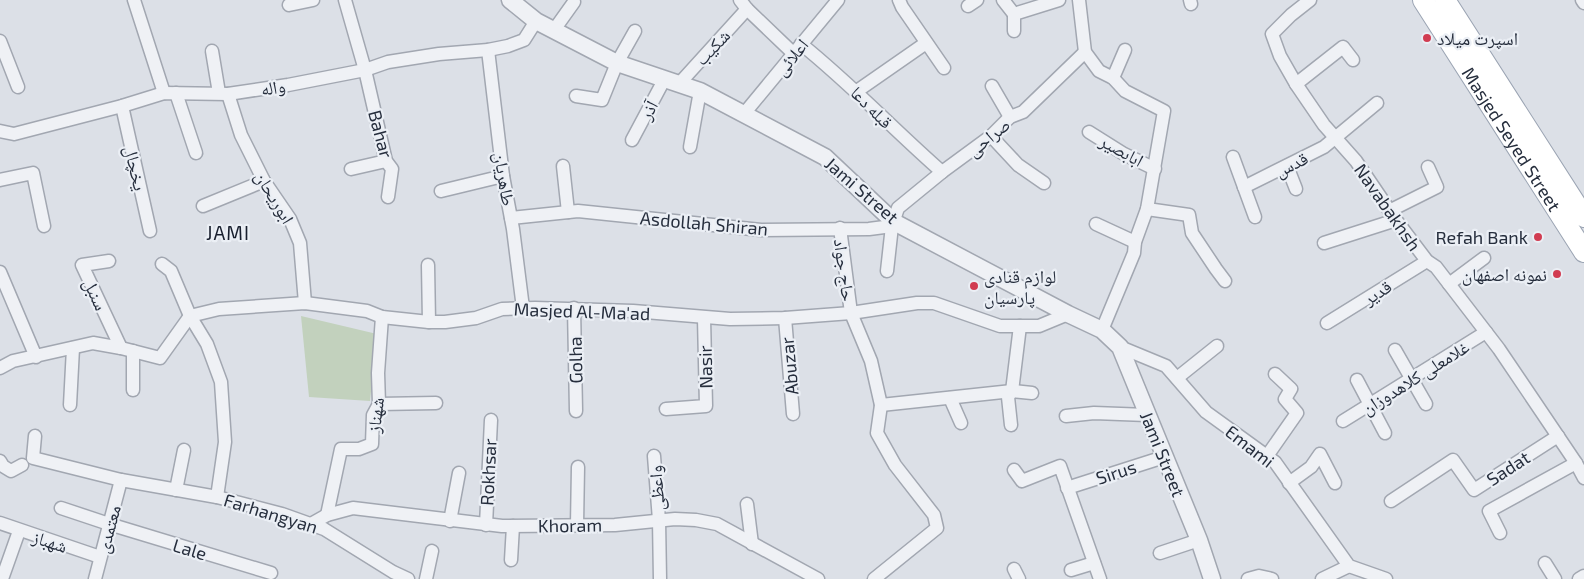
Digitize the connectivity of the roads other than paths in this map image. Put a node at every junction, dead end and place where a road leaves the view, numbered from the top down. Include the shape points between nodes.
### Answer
1 (134, 0) edge
2 (313, 0) edge
3 (345, 0) edge
4 (510, 0) edge
5 (838, 0) edge
6 (899, 0) edge
7 (1003, 0) edge
8 (1059, 0) edge
9 (1079, 0) edge
10 (1310, 0) edge
11 (1423, 0) edge
12 (1445, 0) edge
13 (574, 2) dead end
14 (289, 5) dead end
15 (743, 5) edge
16 (1014, 14) junction
17 (536, 21) junction
18 (554, 30) junction
19 (635, 31) dead end
20 (1014, 31) dead end
21 (0, 40) edge
22 (926, 43) junction
23 (798, 49) junction
24 (488, 50) junction
25 (1125, 50) dead end
26 (212, 51) dead end
27 (1086, 52) junction
28 (1353, 60) dead end
29 (617, 63) junction
30 (944, 68) dead end
31 (366, 70) junction
32 (1113, 78) junction
33 (671, 82) junction
34 (1296, 84) junction
35 (992, 86) dead end
36 (18, 87) dead end
37 (700, 91) junction
38 (857, 91) junction
39 (170, 93) junction
40 (223, 94) junction
41 (576, 96) dead end
42 (1377, 103) dead end
43 (122, 106) junction
44 (743, 115) junction
45 (1010, 117) junction
46 (0, 131) edge
47 (1090, 132) dead end
48 (991, 136) junction
49 (1336, 138) junction
50 (632, 140) dead end
51 (690, 146) dead end
52 (196, 153) dead end
53 (1233, 157) dead end
54 (386, 161) junction
55 (563, 166) dead end
56 (1286, 166) junction
57 (1428, 167) dead end
58 (351, 168) dead end
59 (1155, 169) junction
60 (942, 172) junction
61 (503, 176) junction
62 (0, 180) edge
63 (264, 181) junction
64 (1044, 184) dead end
65 (1244, 187) junction
66 (1296, 189) dead end
67 (441, 191) dead end
68 (388, 197) dead end
69 (1581, 205) edge
70 (202, 206) dead end
71 (1147, 209) junction
72 (568, 212) junction
73 (1392, 216) junction
74 (1255, 217) dead end
75 (511, 218) junction
76 (893, 224) junction
77 (1096, 224) dead end
78 (44, 226) dead end
79 (840, 228) junction
80 (150, 231) dead end
81 (1135, 242) junction
82 (1324, 243) dead end
83 (1584, 252) edge
84 (1484, 258) dead end
85 (109, 261) dead end
86 (1427, 261) junction
87 (162, 264) dead end
88 (428, 265) dead end
89 (887, 270) dead end
90 (0, 272) edge
91 (1225, 280) dead end
92 (1449, 284) junction
93 (305, 303) junction
94 (524, 308) junction
95 (574, 308) junction
96 (851, 312) junction
97 (1068, 314) junction
98 (190, 316) junction
99 (382, 317) junction
100 (704, 318) junction
101 (785, 318) junction
102 (429, 322) junction
103 (1327, 323) dead end
104 (1020, 326) junction
105 (1102, 330) junction
106 (1486, 332) junction
107 (1217, 346) dead end
108 (72, 348) junction
109 (1120, 348) junction
110 (127, 349) junction
111 (1395, 350) dead end
112 (36, 357) junction
113 (0, 368) edge
114 (1275, 374) dead end
115 (1177, 378) junction
116 (1412, 378) junction
117 (1357, 380) dead end
118 (133, 390) dead end
119 (1012, 391) junction
120 (1032, 392) dead end
121 (950, 398) junction
122 (436, 403) dead end
123 (379, 404) junction
124 (881, 404) junction
125 (1370, 404) junction
126 (1426, 404) dead end
127 (70, 405) dead end
128 (666, 408) dead end
129 (576, 411) dead end
130 (793, 414) dead end
131 (1147, 414) junction
132 (1066, 416) dead end
133 (491, 420) dead end
134 (1343, 421) dead end
135 (960, 423) dead end
136 (1012, 425) dead end
137 (1385, 433) dead end
138 (35, 436) dead end
139 (1558, 436) junction
140 (184, 450) dead end
141 (654, 456) dead end
142 (1267, 456) junction
143 (1164, 457) junction
144 (0, 461) edge
145 (1576, 463) junction
146 (22, 465) dead end
147 (578, 467) dead end
148 (1014, 470) dead end
149 (458, 473) dead end
150 (1584, 478) edge
151 (121, 480) junction
152 (1290, 483) junction
153 (1335, 483) dead end
154 (1067, 488) junction
155 (176, 490) junction
156 (217, 497) junction
157 (1391, 501) dead end
158 (747, 504) dead end
159 (62, 508) dead end
160 (327, 515) junction
161 (450, 520) junction
162 (658, 520) junction
163 (0, 524) edge
164 (109, 524) junction
165 (311, 524) junction
166 (486, 525) junction
167 (577, 525) junction
168 (513, 526) junction
169 (19, 531) junction
170 (1500, 533) dead end
171 (1199, 540) junction
172 (752, 544) junction
173 (432, 551) dead end
174 (1160, 553) dead end
175 (100, 557) junction
176 (511, 560) dead end
177 (1094, 563) junction
178 (1545, 563) dead end
179 (1349, 566) junction
180 (1071, 570) dead end
181 (271, 574) dead end
182 (890, 574) edge
183 (392, 576) edge
184 (1584, 576) edge
185 (2, 579) edge
186 (95, 579) edge
187 (408, 579) edge
188 (426, 579) edge
189 (660, 579) edge
190 (818, 579) edge
191 (874, 579) edge
192 (1100, 579) edge
193 (1212, 579) edge
194 (1248, 579) edge
195 (1272, 579) edge
196 (1322, 579) edge
197 (1386, 579) edge
198 (1555, 579) edge
199 (1579, 579) edge

1 - 39 street
2 - 14 street
3 - 31 street, Bahar
4 - 17 street, Jami Street
5 - 23 street, اعلائی
6 - 22 street
7 - 16 street
8 - 16 street
9 - 27 street
10 - 34 street, Navabakhsh via 1272,34
11 - 83 main road, Masjed Seyed Street
12 - 69 main road, Masjed Seyed Street
13 - 18 street
15 - 23 street, قبله دعا
15 - 33 street, شکیب
16 - 20 street
17 - 18 street, Jami Street
17 - 24 street, واله via 524,40
18 - 29 street, Jami Street
19 - 29 street
21 - 36 street
22 - 30 street
22 - 38 street
23 - 38 street, قبله دعا
23 - 44 street, اعلائی
24 - 31 street, واله via 388,62
24 - 61 street, طاهریان
25 - 32 street
26 - 40 street, ابوریحان
27 - 32 street via 1099,71
27 - 45 street, صراحی via 1023,112
28 - 34 street via 1343,47
29 - 33 street, Jami Street
29 - 41 street via 602,100
31 - 40 street, واله
31 - 54 street, Bahar
32 - 59 street via 1125,92 1164,112
33 - 37 street, Jami Street
33 - 50 street, آذر
34 - 49 street, Navabakhsh
35 - 45 street
37 - 44 street, Jami Street
37 - 51 street
38 - 60 street, قبله دعا
39 - 40 street, واله
39 - 43 street, واله
39 - 52 street
40 - 63 street, ابوریحان
42 - 49 street, قدس
43 - 46 street, واله via 14,134
43 - 80 street, یخچال
44 - 76 street, Jami Street via 825,157
45 - 48 street, صراحی
47 - 59 street, ابابصیر
48 - 60 street, صراحی
48 - 64 street via 1018,165
49 - 56 street, قدس
49 - 73 street, Navabakhsh via 1356,161
53 - 65 street
54 - 58 street
54 - 68 street, Bahar via 392,169
55 - 72 street
56 - 65 street, قدس
56 - 66 street
57 - 73 street via 1438,187
59 - 71 street
60 - 76 street, صراحی via 898,208
61 - 67 street
61 - 75 street, طاهریان
62 - 78 street via 33,173
63 - 70 street
63 - 93 street, ابوریحان via 290,219 300,243
65 - 74 street
71 - 81 street
71 - 91 street via 1189,215 1192,233
72 - 75 street, Asdollah Shiran
72 - 79 street, Asdollah Shiran via 761,230
73 - 82 street
73 - 86 street, Navabakhsh
75 - 94 street, طاهریان
76 - 79 street, Asdollah Shiran via 869,229
76 - 89 street
76 - 97 street, Jami Street
77 - 81 street
79 - 96 street, حاج جواد
81 - 105 street via 1134,253
84 - 92 street
85 - 110 street, سنبل via 82,265
86 - 92 street, Navabakhsh
86 - 103 street, قدیر
87 - 98 street via 171,271
88 - 102 street
90 - 112 street
92 - 106 street, Navabakhsh
93 - 98 street, Masjed Al-Ma'ad via 220,309
93 - 99 street, Masjed Al-Ma'ad via 367,311
94 - 95 street, Masjed Al-Ma'ad
94 - 102 street, Masjed Al-Ma'ad via 502,309 476,318
95 - 100 street, Masjed Al-Ma'ad
95 - 129 street, Golha
96 - 101 street, Masjed Al-Ma'ad
96 - 104 street, Masjed Al-Ma'ad via 934,303 1000,326
96 - 124 street, حاج جواد via 871,361
97 - 104 street, Masjed Al-Ma'ad via 1038,326
97 - 105 street, Jami Street
98 - 110 street via 160,358
98 - 156 street via 207,344 221,382 225,442
99 - 102 street, Masjed Al-Ma'ad
99 - 123 street, شهناز
100 - 101 street, Masjed Al-Ma'ad
100 - 128 street, Nasir via 706,406
101 - 130 street, Abuzar
104 - 119 street
105 - 109 street, Jami Street
106 - 116 street, غلامعلی کلاهدوزان
106 - 139 street, Navabakhsh
107 - 115 street
108 - 110 street via 93,343
108 - 112 street
108 - 127 street
109 - 115 street, Emami via 1166,366
109 - 131 street, Jami Street
110 - 118 street
111 - 116 street
112 - 113 street
114 - 142 street via 1291,389 1285,399 1297,413
115 - 142 street, Emami via 1206,412
116 - 125 street, غلامعلی کلاهدوزان
116 - 126 street
117 - 125 street
119 - 120 street
119 - 121 street
119 - 136 street via 1008,397
121 - 124 street
121 - 135 street
122 - 123 street
123 - 160 street, شهناز via 373,415 372,444 359,449 341,449
124 - 182 street via 877,433 895,465 934,515 937,528
125 - 134 street, غلامعلی کلاهدوزان
125 - 137 street
131 - 132 street
131 - 143 street, Jami Street
133 - 166 street, Rokhsar
138 - 151 street, Farhangyan via 33,458
139 - 145 street, Navabakhsh
139 - 157 street, Sadat via 1474,490 1452,460
140 - 155 street
141 - 162 street, واعظی
142 - 152 street, Emami
143 - 154 street, Sirus
143 - 171 street, Jami Street
144 - 146 street via 11,471
145 - 150 street, Navabakhsh
145 - 170 street via 1490,511
147 - 167 street
148 - 154 street via 1022,481 1060,466
149 - 161 street
151 - 155 street, Farhangyan
151 - 164 street, معتمدی
152 - 153 street via 1312,467 1320,454
152 - 179 street, Emami
154 - 177 street
155 - 156 street, Farhangyan
156 - 165 street, Farhangyan
158 - 172 street
159 - 164 street, Lale
160 - 161 street, Khoram via 352,508
160 - 165 street, Khoram
161 - 166 street, Khoram
162 - 167 street, Khoram
162 - 172 street, Khoram via 696,520 717,524
162 - 189 street
163 - 169 street, شهباز
164 - 175 street, معتمدی
164 - 181 street, Lale
165 - 183 street, Farhangyan via 324,529
166 - 168 street, Khoram
167 - 168 street, Khoram
168 - 176 street
169 - 175 street, شهباز
169 - 185 street
171 - 174 street
171 - 193 street, Jami Street
172 - 190 street, Khoram
173 - 188 street
175 - 186 street, معتمدی
177 - 180 street
177 - 192 street
178 - 198 street
179 - 196 street
179 - 197 street
182 - 191 street
183 - 187 street, Farhangyan
184 - 199 street
194 - 195 street via 1259,576

